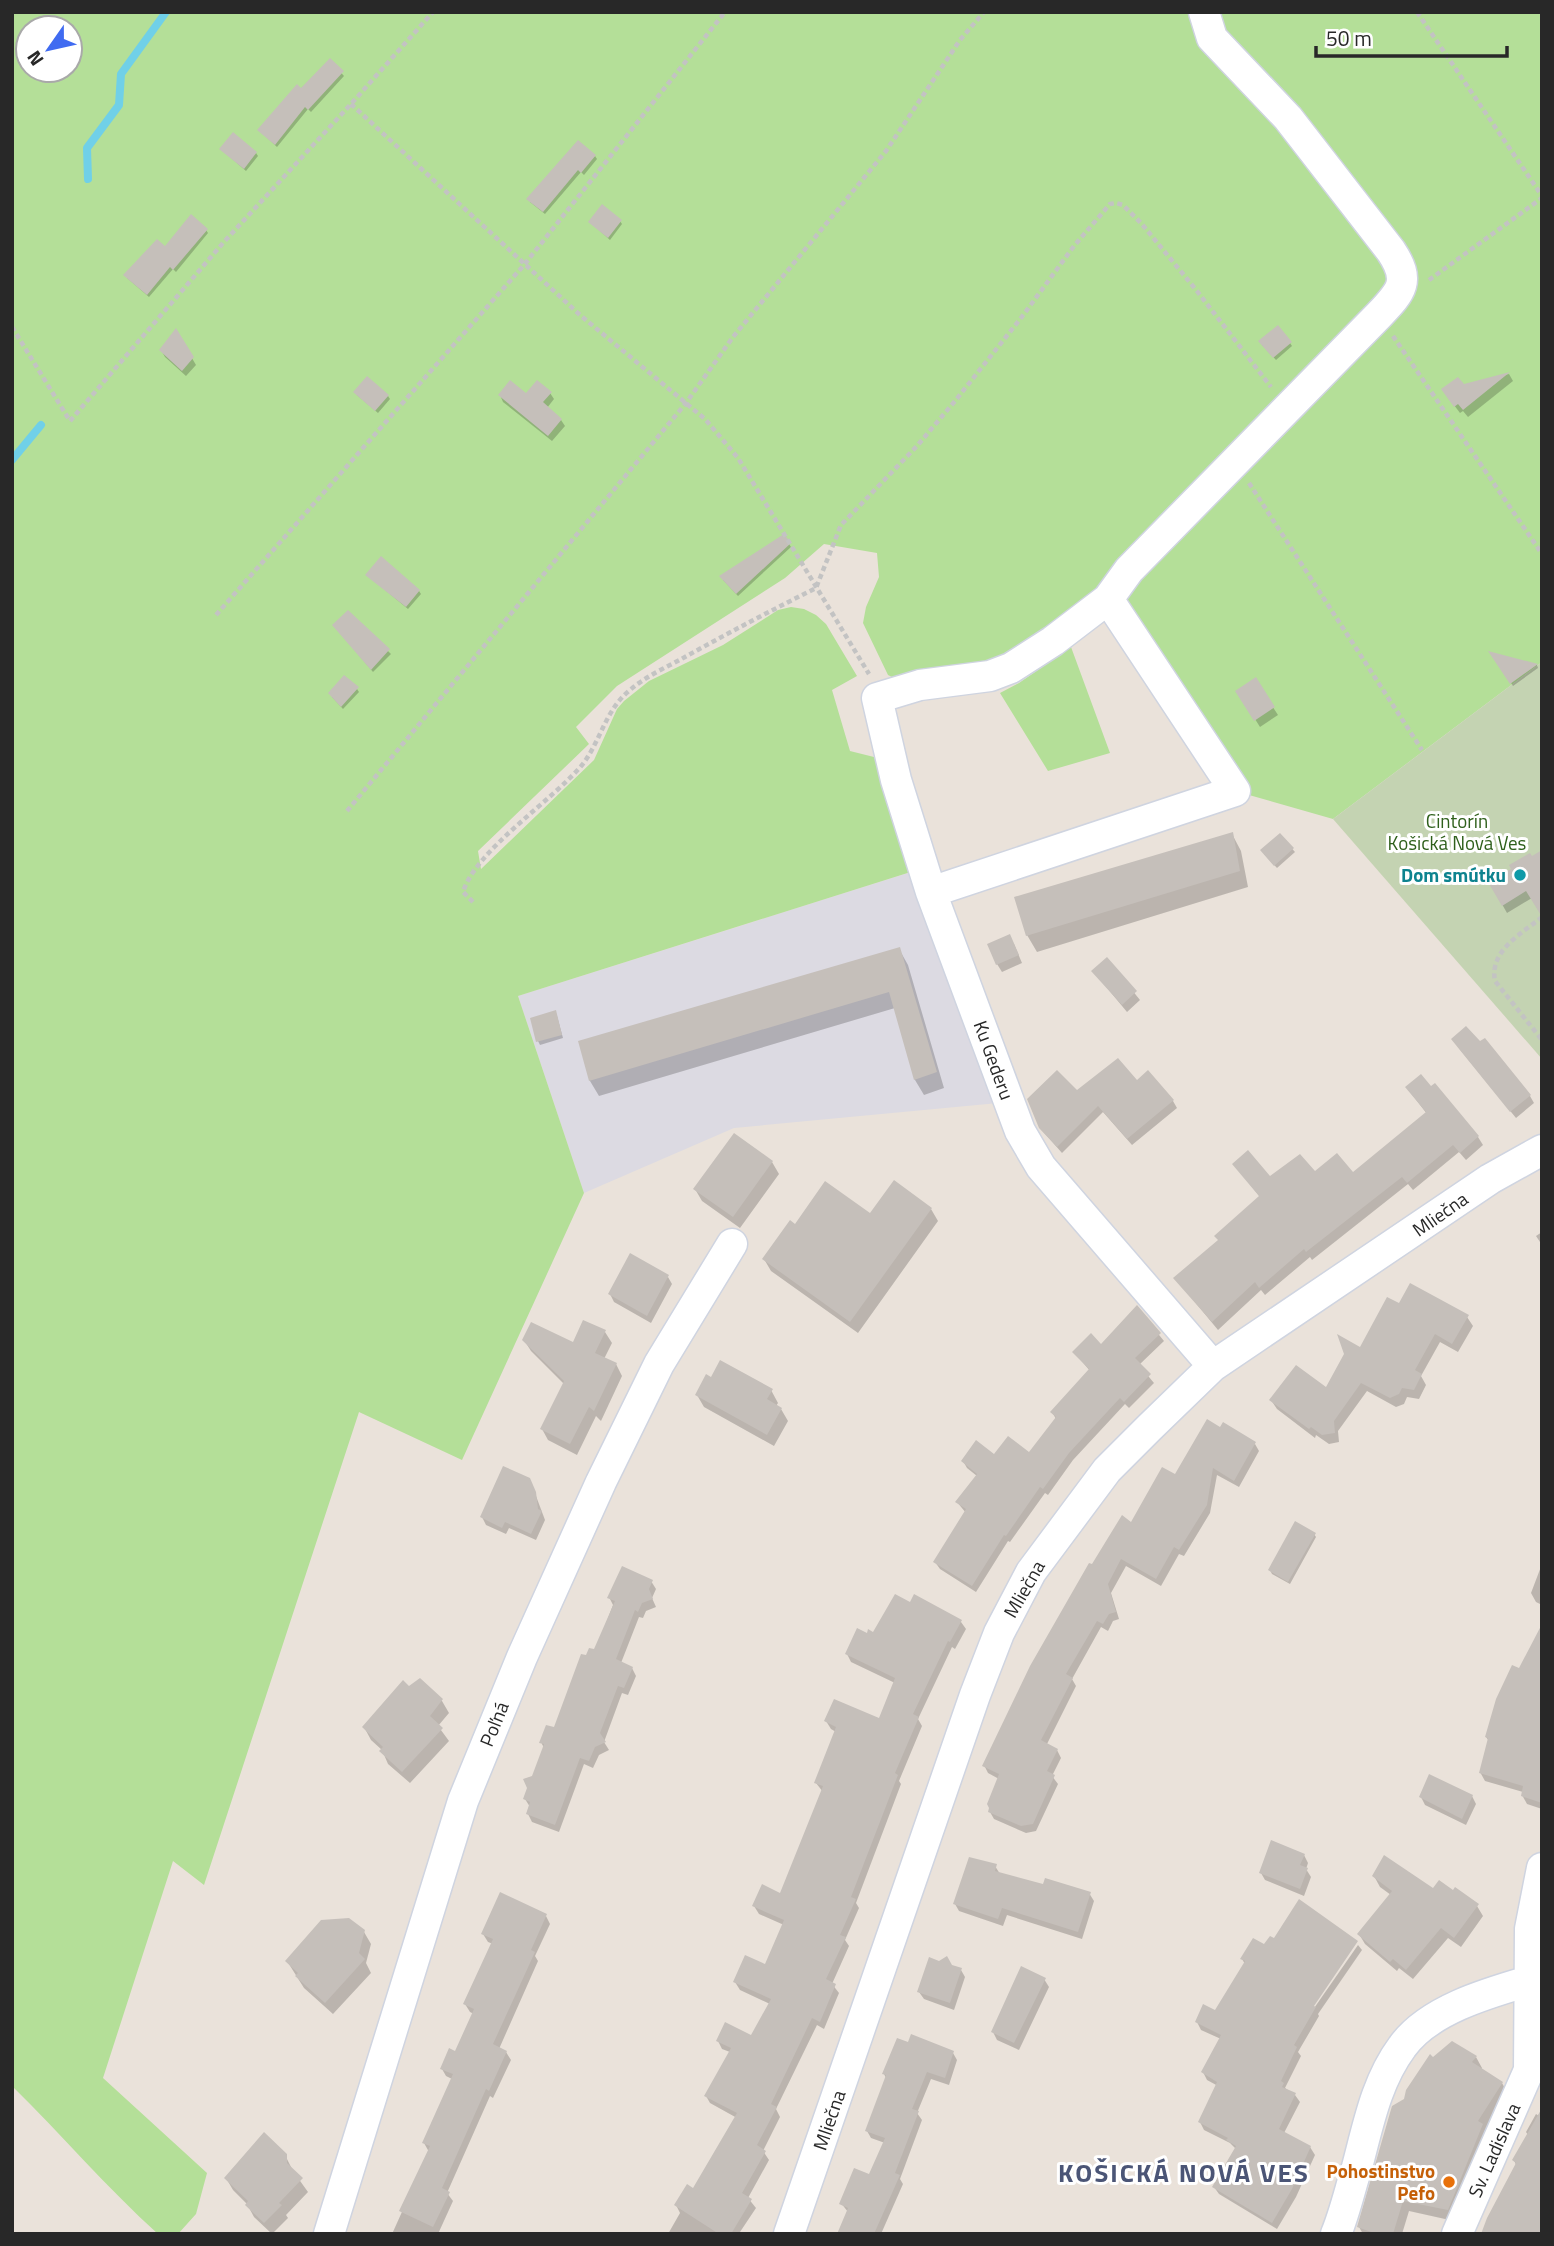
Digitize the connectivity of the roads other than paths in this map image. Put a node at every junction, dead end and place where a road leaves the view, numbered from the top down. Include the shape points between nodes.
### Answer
1 (1204, 12) edge
2 (1108, 599) junction
3 (932, 892) junction
4 (1542, 1150) edge
5 (732, 1244) dead end
6 (1213, 1366) junction
7 (1542, 1868) edge
8 (1529, 1982) junction
9 (1535, 2067) edge
10 (329, 2234) edge
11 (789, 2234) edge
12 (1336, 2234) edge
13 (1457, 2234) edge

1 - 2 street via 1212,37 1288,118 1391,251 1403,275 1403,286 1129,570
2 - 3 street, Ku Gederu via 1011,668 877,698 896,780
2 - 3 street via 1235,791
3 - 6 street, Ku Gederu via 1020,1131 1041,1167
4 - 6 street, Mliečna via 1490,1179
5 - 10 street, Poľná via 659,1364 601,1482 467,1788
6 - 11 street, Mliečna via 1107,1470 1031,1572 999,1633
7 - 8 street, Sv. Ladislava via 1530,1929
8 - 9 street, Sv. Ladislava
8 - 12 street via 1483,1994 1454,2008 1403,2045 1375,2103
9 - 13 street, Sv. Ladislava

